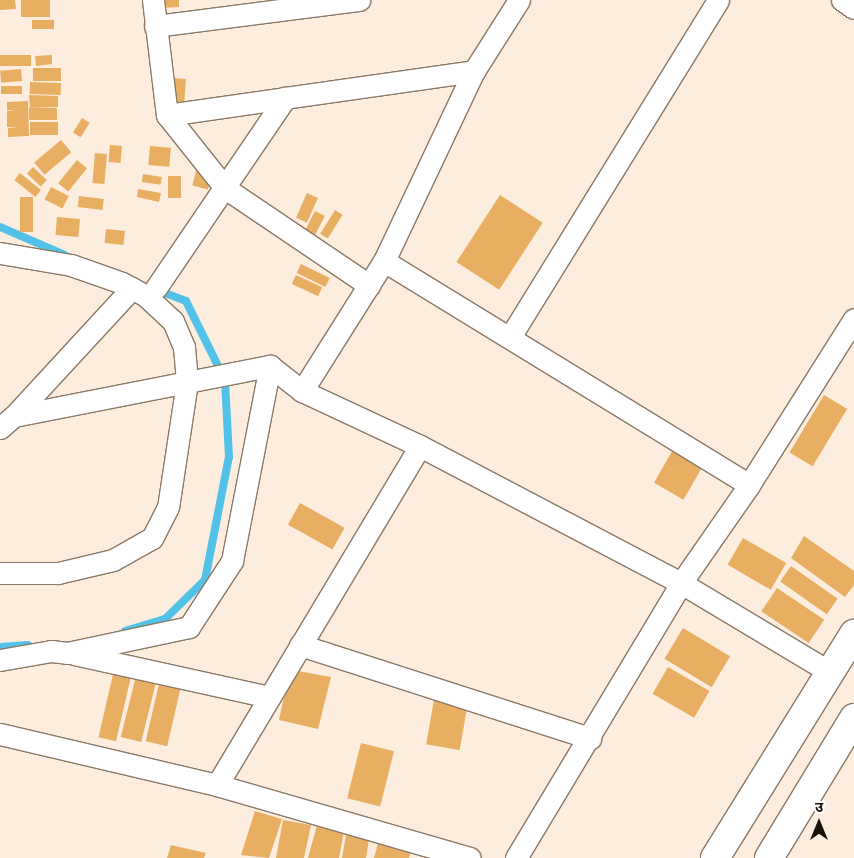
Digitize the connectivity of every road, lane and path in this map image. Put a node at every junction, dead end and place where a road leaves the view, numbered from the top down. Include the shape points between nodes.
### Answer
1 (152, 0) edge
2 (359, 0) edge
3 (520, 0) edge
4 (718, 0) edge
5 (842, 0) edge
6 (854, 8) edge
7 (155, 26) junction
8 (474, 71) junction
9 (285, 98) junction
10 (168, 114) junction
11 (225, 188) junction
12 (3, 257) edge
13 (384, 260) junction
14 (369, 285) junction
15 (132, 288) junction
16 (156, 288) dead end
17 (854, 319) edge
18 (510, 337) junction
19 (261, 368) junction
20 (192, 381) junction
21 (302, 391) junction
22 (7, 422) edge
23 (420, 446) junction
24 (749, 485) junction
25 (0, 573) edge
26 (681, 583) junction
27 (854, 634) edge
28 (300, 646) junction
29 (67, 652) junction
30 (0, 660) edge
31 (830, 672) junction
32 (269, 697) junction
33 (854, 718) edge
34 (0, 734) edge
35 (590, 738) junction
36 (217, 785) junction
37 (470, 858) edge
38 (516, 858) edge
39 (715, 858) edge
40 (769, 858) edge

1 - 7 street
2 - 7 street
3 - 8 street
4 - 18 street
5 - 6 street
7 - 10 street
8 - 9 street
8 - 13 street
9 - 10 street
9 - 11 street
10 - 11 street
11 - 14 street
11 - 16 street
12 - 15 street via 70,265
13 - 14 street
13 - 18 street
14 - 21 street
15 - 20 street via 146,296 173,321 184,347
15 - 22 street
17 - 24 street
18 - 24 street
19 - 20 street
19 - 21 street
19 - 29 street via 232,561 189,627
20 - 22 street
20 - 25 street via 168,507 152,538 113,560 67,571
21 - 23 street
23 - 26 street
23 - 28 street
24 - 26 street
26 - 31 street
26 - 35 street
27 - 31 main road
28 - 32 street
28 - 35 street
29 - 30 street via 50,651
29 - 32 street
31 - 39 main road
32 - 36 street
33 - 40 main road
34 - 36 street
35 - 38 street
36 - 37 street

